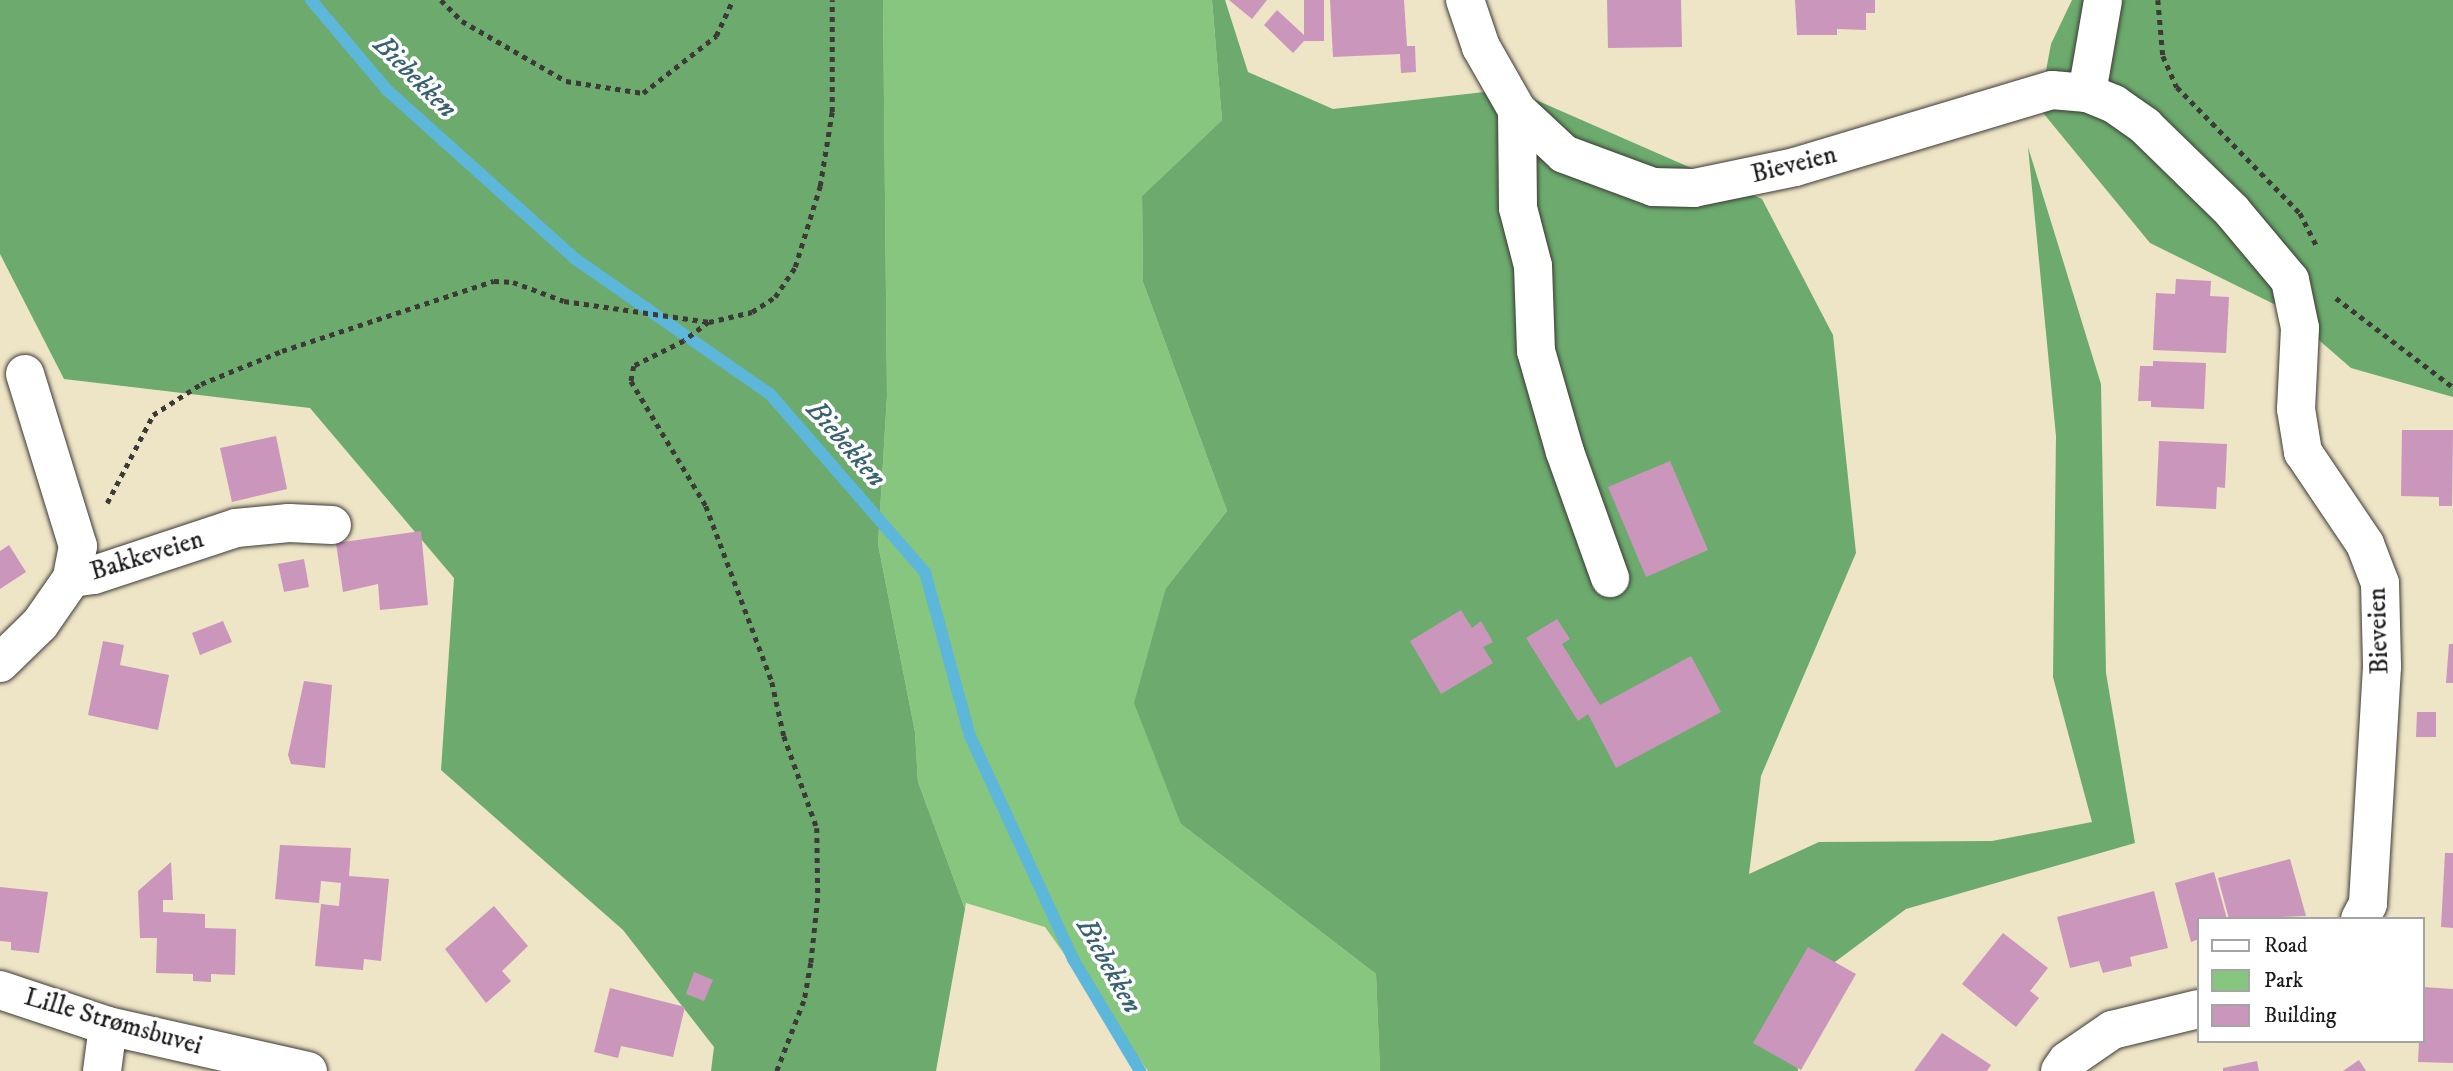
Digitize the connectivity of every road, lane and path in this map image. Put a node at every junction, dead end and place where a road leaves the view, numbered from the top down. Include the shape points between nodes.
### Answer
1 (441, 0) edge
2 (733, 0) edge
3 (832, 0) edge
4 (1465, 0) edge
5 (2103, 0) edge
6 (2158, 0) edge
7 (2087, 93) junction
8 (1517, 110) junction
9 (2323, 258) dead end
10 (2290, 280) junction
11 (709, 322) junction
12 (25, 374) dead end
13 (2453, 387) edge
14 (332, 525) dead end
15 (75, 562) junction
16 (1610, 578) dead end
17 (0, 663) edge
18 (2361, 917) edge
19 (0, 990) edge
20 (2198, 1009) edge
21 (108, 1026) junction
22 (102, 1071) edge
23 (308, 1071) edge
24 (777, 1071) edge
25 (2060, 1071) edge

1 - 2 path via 462,21 566,80 643,93 716,36
3 - 11 path via 832,112 820,186 795,267 775,297 752,312
4 - 8 street, Bieveien via 1481,47
5 - 7 street
6 - 9 path via 2163,56 2177,87 2300,213
7 - 8 street, Bieveien via 2052,90 1795,167 1694,188 1653,187 1601,172 1564,155
7 - 10 street, Bieveien via 2114,104 2145,126 2232,211
8 - 16 street, Bieveien via 1518,208 1532,266 1536,351
10 - 13 path via 2329,292
10 - 18 street, Bieveien via 2300,328 2296,408 2303,452 2365,544 2380,583 2382,667 2368,904
11 - 15 path via 564,301 513,282 494,281 282,351 201,384 153,415
11 - 24 path via 684,341 634,366 631,381 706,506 772,682 784,736 817,828 818,898 811,963 804,1001
12 - 15 street
14 - 15 street, Bakkeveien via 236,528 94,575
15 - 17 street, Bakkeveien via 40,624
19 - 21 street, Lille Strømsbuvei
20 - 25 street via 2112,1030 2067,1061
21 - 22 street
21 - 23 street, Lille Strømsbuvei

